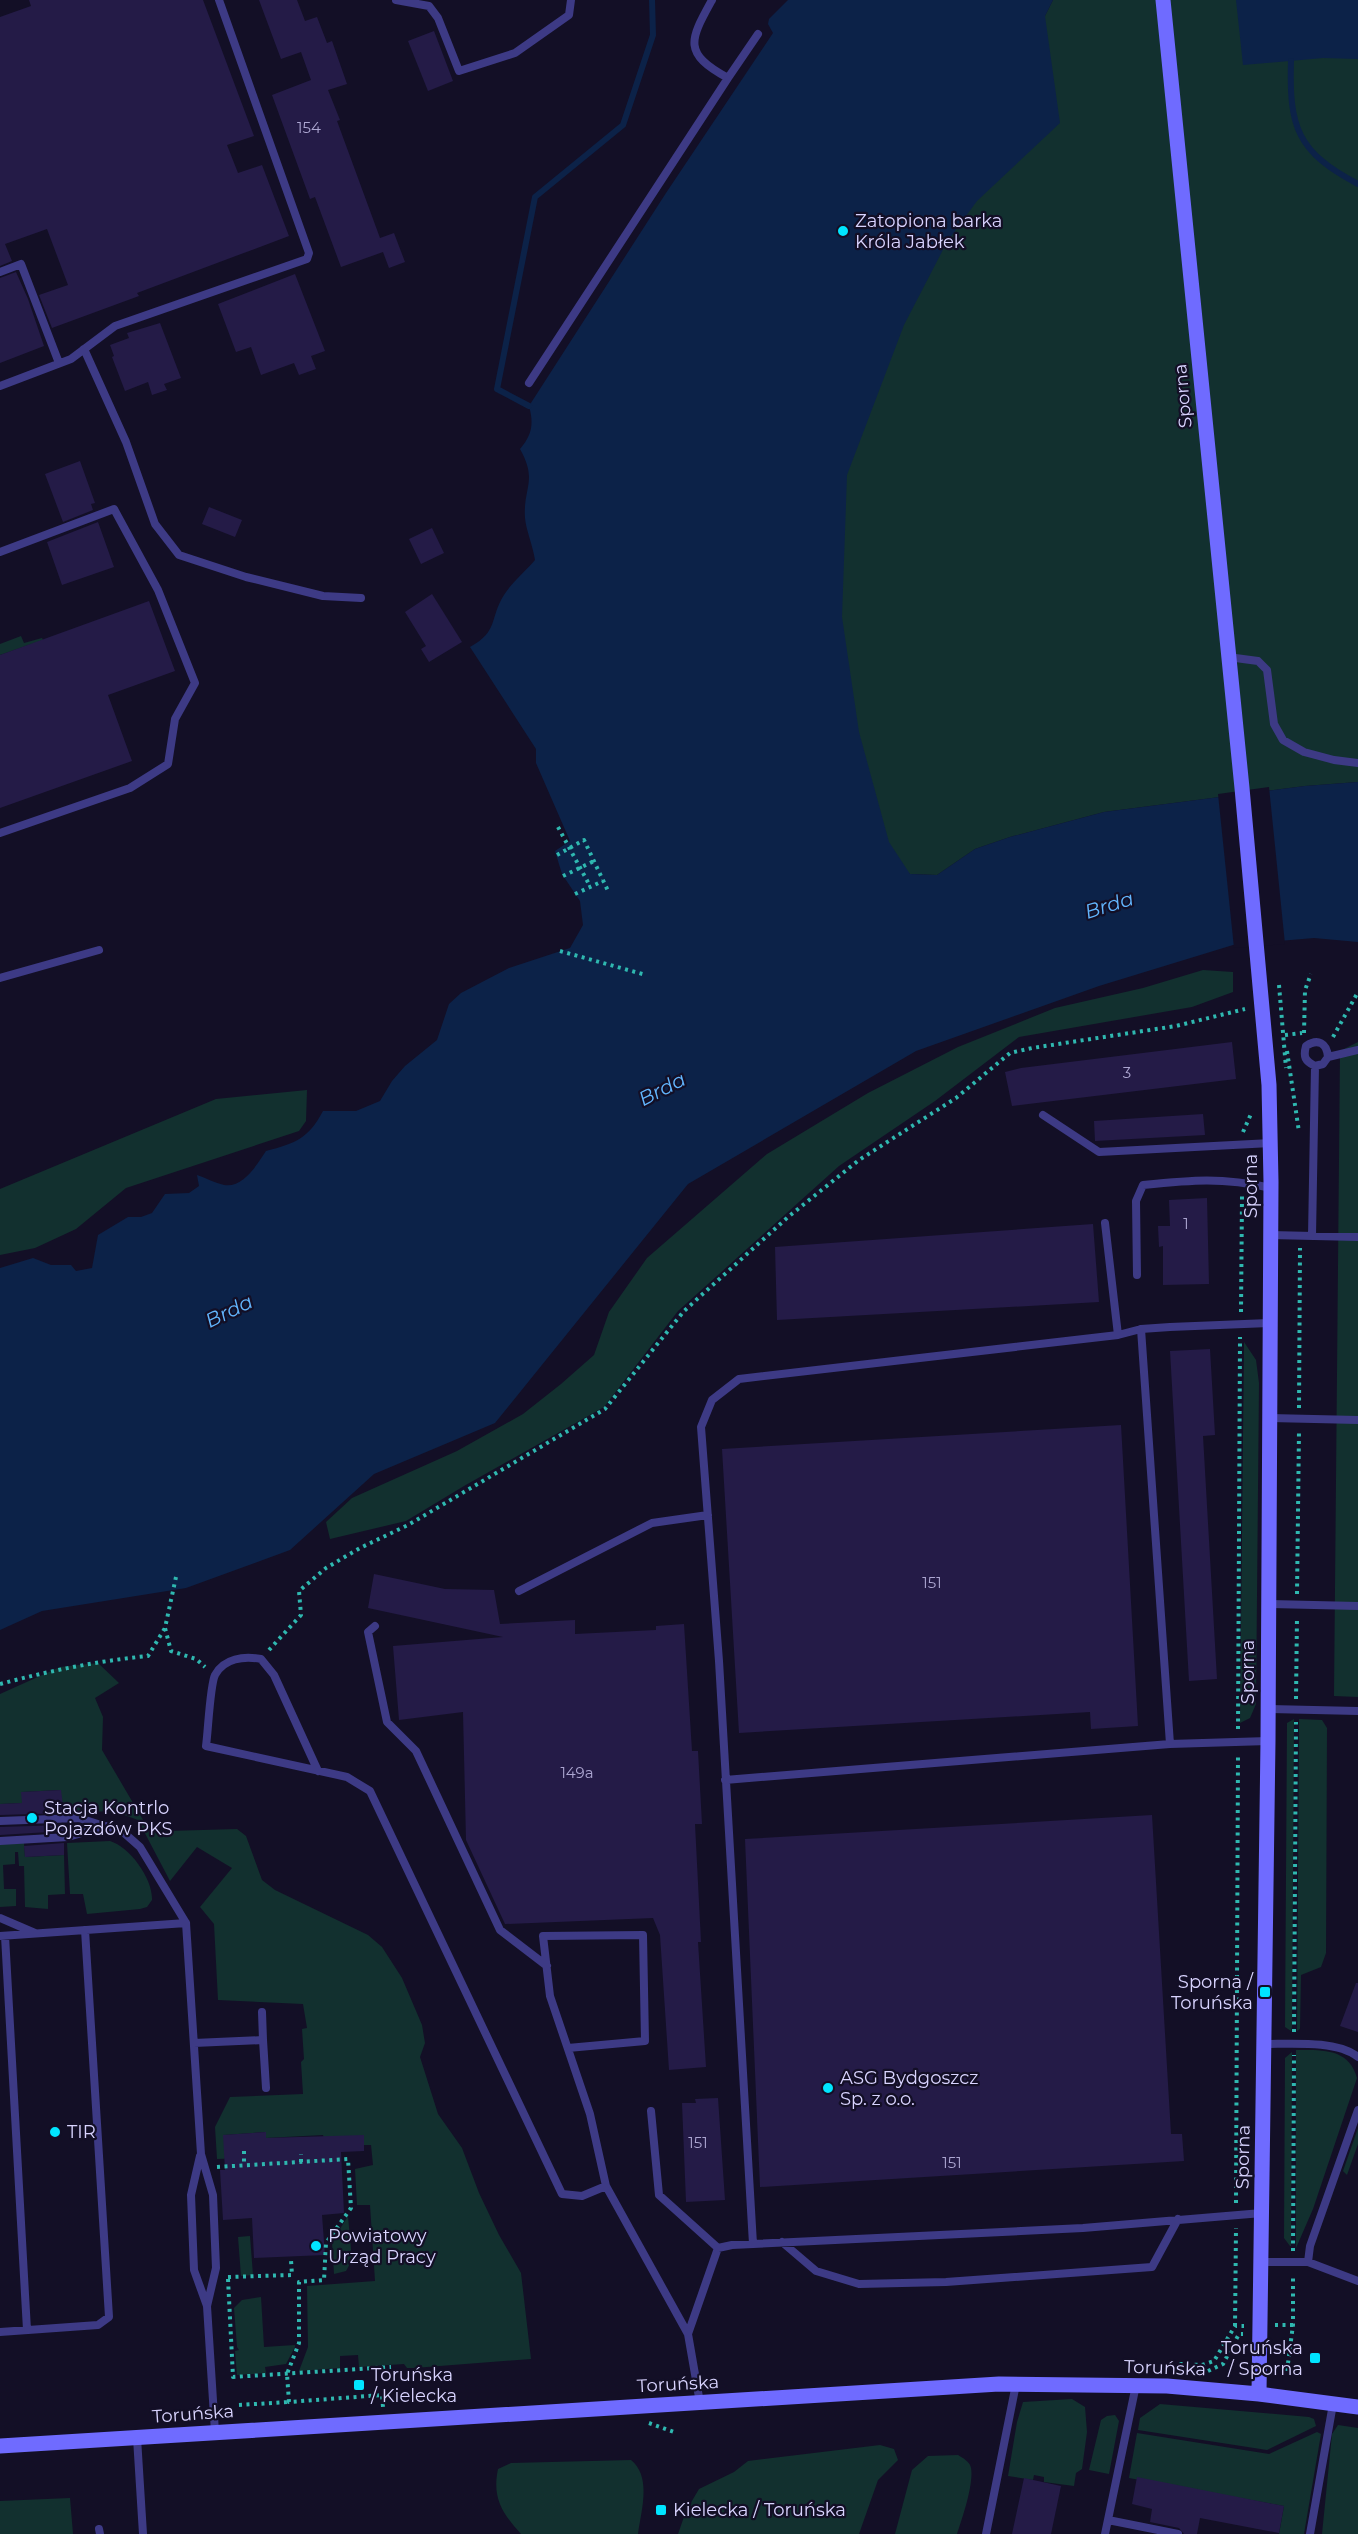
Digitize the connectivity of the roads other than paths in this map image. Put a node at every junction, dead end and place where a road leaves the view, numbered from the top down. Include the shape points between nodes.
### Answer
1 (219, 0) edge
2 (396, 0) edge
3 (572, 0) edge
4 (712, 0) edge
5 (1163, 0) edge
6 (758, 34) dead end
7 (728, 78) junction
8 (0, 272) edge
9 (84, 349) junction
10 (59, 363) junction
11 (529, 383) dead end
12 (0, 386) edge
13 (0, 552) edge
14 (361, 598) dead end
15 (1227, 657) junction
16 (1358, 763) edge
17 (0, 833) edge
18 (99, 950) dead end
19 (0, 978) edge
20 (1358, 1050) edge
21 (1328, 1053) junction
22 (1315, 1066) junction
23 (1043, 1115) dead end
24 (1270, 1143) junction
25 (1271, 1188) junction
26 (1105, 1223) dead end
27 (1270, 1235) junction
28 (1312, 1236) junction
29 (1358, 1237) edge
30 (1137, 1275) dead end
31 (1269, 1323) junction
32 (1141, 1329) junction
33 (1118, 1335) junction
34 (1268, 1418) junction
35 (1358, 1420) edge
36 (708, 1515) junction
37 (519, 1591) dead end
38 (1268, 1604) junction
39 (1358, 1606) edge
40 (375, 1626) dead end
41 (1268, 1710) junction
42 (1358, 1711) edge
43 (1268, 1741) junction
44 (1170, 1744) junction
45 (318, 1771) junction
46 (725, 1780) junction
47 (0, 1821) edge
48 (106, 1826) junction
49 (0, 1841) edge
50 (0, 1918) edge
51 (186, 1923) junction
52 (86, 1930) junction
53 (37, 1934) junction
54 (2, 1936) edge
55 (547, 1966) junction
56 (262, 2012) dead end
57 (263, 2040) junction
58 (194, 2043) junction
59 (1264, 2044) junction
60 (568, 2048) junction
61 (1358, 2056) edge
62 (266, 2088) dead end
63 (1358, 2110) edge
64 (651, 2111) dead end
65 (201, 2154) junction
66 (606, 2186) junction
67 (1263, 2213) junction
68 (1178, 2219) junction
69 (782, 2242) junction
70 (753, 2244) junction
71 (718, 2248) junction
72 (1261, 2262) junction
73 (1308, 2262) junction
74 (1358, 2281) edge
75 (207, 2306) junction
76 (27, 2330) junction
77 (0, 2332) edge
78 (688, 2334) junction
79 (1016, 2384) junction
80 (1136, 2385) junction
81 (1259, 2394) junction
82 (700, 2403) junction
83 (1333, 2404) junction
84 (1358, 2407) edge
85 (215, 2432) junction
86 (136, 2438) junction
87 (0, 2446) edge
88 (1108, 2520) junction
89 (142, 2534) edge
90 (986, 2534) edge
91 (1105, 2534) edge
92 (1178, 2534) edge
93 (1310, 2534) edge

1 - 9 lane via 309,253 307,259 115,326
2 - 3 lane via 429,6 438,18 459,71 515,53 569,15
4 - 7 lane via 699,25 694,47 698,56
5 - 15 street, Sporna
6 - 7 lane
7 - 11 lane
8 - 10 lane via 21,264
9 - 10 lane
9 - 14 lane via 126,442 155,524 179,555 312,593
10 - 12 lane
13 - 17 lane via 114,509 158,590 195,683 175,719 168,764 130,789
15 - 16 lane via 1258,661 1267,670 1274,723 1282,741 1304,752
15 - 24 street, Sporna via 1269,1085
18 - 19 lane
20 - 21 lane
21 - 22 lane via 1323,1064
21 - 22 lane via 1321,1042 1313,1041 1306,1046 1307,1062
22 - 28 lane
23 - 24 lane via 1099,1152
24 - 25 street, Sporna
25 - 27 street, Sporna
25 - 30 lane via 1202,1179 1143,1185 1136,1201
26 - 33 lane
27 - 28 lane
27 - 31 street, Sporna
28 - 29 lane
31 - 32 lane
31 - 34 street, Sporna
32 - 33 lane
32 - 44 lane
33 - 36 lane via 739,1379 712,1400 701,1427
34 - 35 lane
34 - 38 street, Sporna
36 - 37 lane via 652,1523
36 - 46 lane
38 - 39 lane
38 - 41 street, Sporna
40 - 55 lane via 368,1632 387,1722 416,1751 500,1930
41 - 42 lane
41 - 43 street, Sporna
43 - 44 lane
43 - 59 street, Sporna
44 - 46 lane
45 - 45 lane via 206,1746 215,1676 225,1664 239,1657 261,1659 274,1675
45 - 66 lane via 347,1777 370,1791 562,2194 582,2196
46 - 70 lane
47 - 48 lane via 79,1818
48 - 49 lane via 68,1838
48 - 51 lane via 123,1832 140,1847
50 - 53 lane
51 - 52 lane
51 - 58 lane
52 - 53 lane
52 - 76 lane via 109,2317 98,2325
53 - 54 lane
54 - 76 lane
55 - 60 lane via 550,1996
55 - 60 lane via 543,1936 643,1935 645,2041
56 - 57 lane
57 - 58 lane
57 - 62 lane
58 - 65 lane
59 - 61 lane via 1331,2045
59 - 67 street, Sporna
60 - 66 lane via 590,2114
63 - 73 lane via 1310,2246
64 - 71 lane via 659,2195
65 - 75 lane via 213,2195 215,2237 216,2268
65 - 75 lane via 191,2195 194,2270
66 - 78 lane
67 - 68 lane
67 - 72 street, Sporna
68 - 69 lane via 1083,2228
68 - 69 lane via 1152,2267 946,2282 859,2284 816,2271
69 - 70 lane
70 - 71 lane
71 - 78 lane
72 - 73 lane
72 - 81 street, Sporna
73 - 74 lane
75 - 85 lane
76 - 77 lane
78 - 82 lane
79 - 80 street, Toruńska
79 - 82 street, Toruńska
79 - 90 lane
80 - 81 street, Toruńska
80 - 88 lane
81 - 83 street, Toruńska
82 - 85 street, Toruńska
83 - 84 street, Toruńska
83 - 93 lane
85 - 86 street, Toruńska
86 - 87 street, Toruńska
86 - 89 lane
88 - 91 lane
88 - 92 lane

